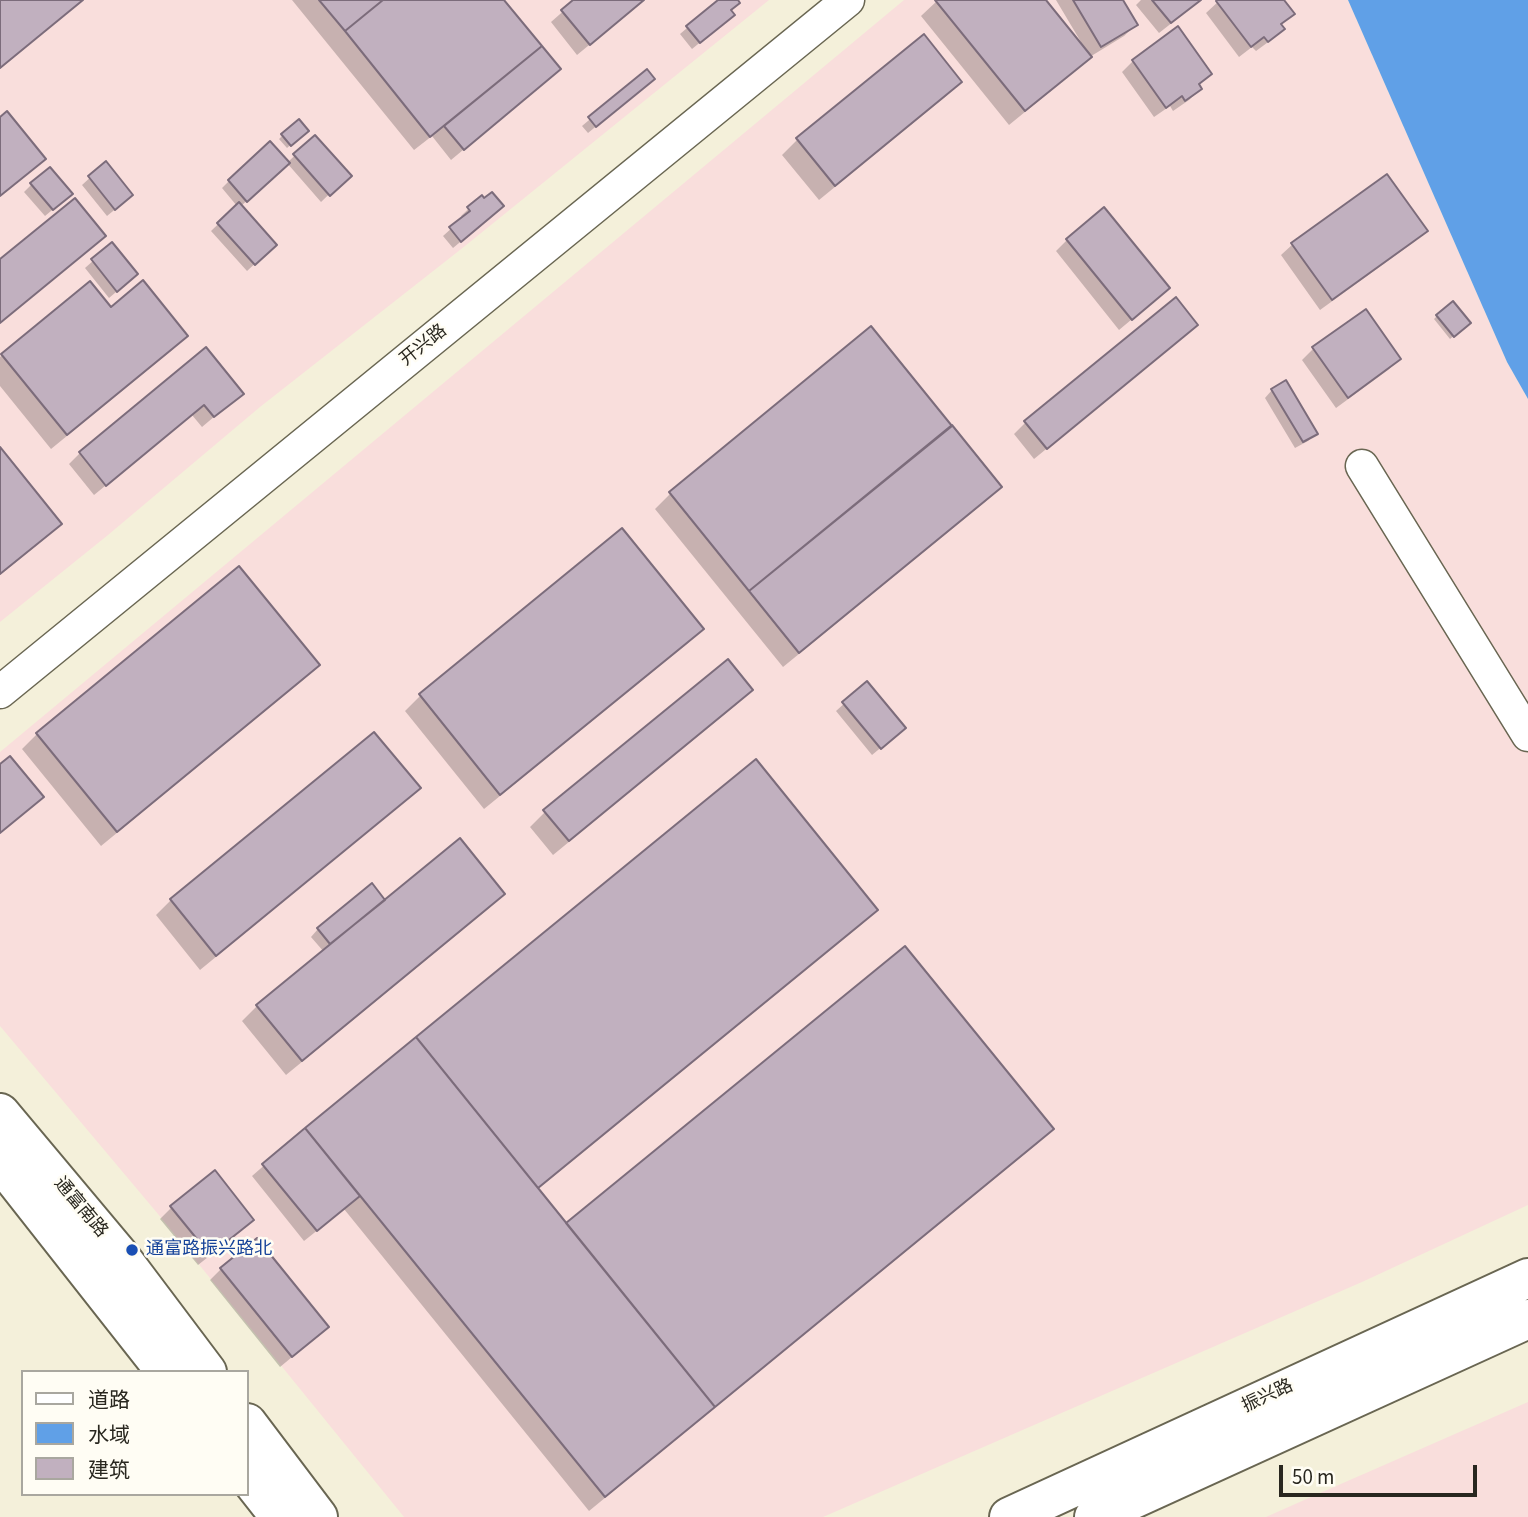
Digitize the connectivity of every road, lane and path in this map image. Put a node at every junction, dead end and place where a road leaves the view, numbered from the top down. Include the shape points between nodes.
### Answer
1 (848, 0) edge
2 (1362, 466) dead end
3 (0, 692) edge
4 (1528, 735) edge
5 (0, 1113) edge
6 (0, 1161) edge
7 (1528, 1278) edge
8 (1528, 1319) edge
9 (164, 1370) edge
10 (205, 1370) edge
11 (248, 1424) edge
12 (248, 1476) edge
13 (280, 1517) edge
14 (318, 1517) edge
15 (1009, 1517) edge
16 (1094, 1517) edge

1 - 3 street, 开兴路
2 - 4 street
5 - 10 main road, 通富南路 via 119,1255
6 - 9 main road, 通富南路
7 - 15 main road, 振兴路
8 - 16 main road, 振兴路
11 - 14 main road
12 - 13 main road

